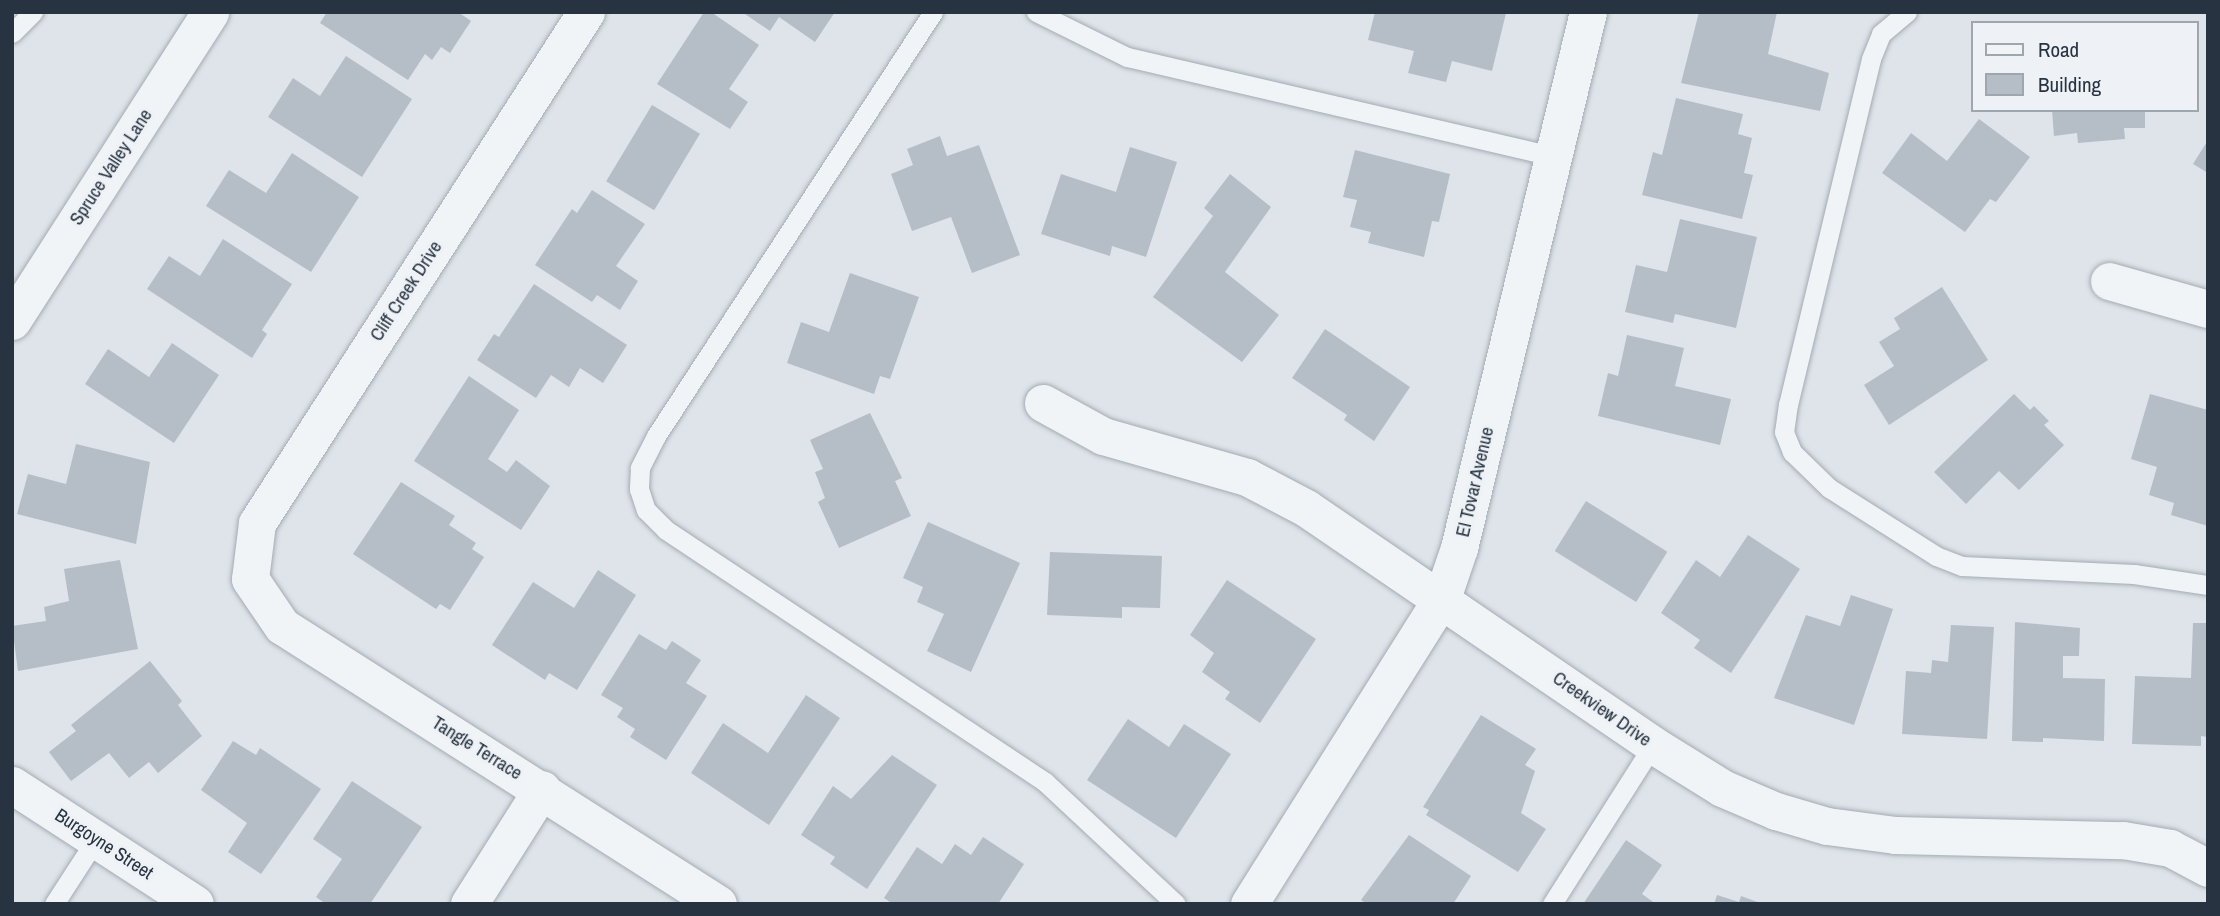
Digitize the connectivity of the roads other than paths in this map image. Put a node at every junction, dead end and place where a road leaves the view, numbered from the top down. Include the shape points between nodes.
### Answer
1 (33, 12) edge
2 (210, 12) edge
3 (586, 12) edge
4 (933, 12) edge
5 (1036, 12) edge
6 (1588, 12) edge
7 (1908, 12) edge
8 (12, 33) edge
9 (1552, 156) junction
10 (2109, 281) dead end
11 (2208, 309) edge
12 (12, 321) edge
13 (1043, 403) dead end
14 (250, 579) joint
15 (2208, 585) edge
16 (1442, 598) junction
17 (1653, 744) junction
18 (12, 785) edge
19 (542, 789) junction
20 (96, 839) junction
21 (2208, 868) edge
22 (54, 904) edge
23 (195, 904) edge
24 (469, 904) edge
25 (718, 904) edge
26 (1176, 904) edge
27 (1249, 904) edge
28 (1552, 904) edge

1 - 8 lane
2 - 12 street, Spruce Valley Lane
3 - 14 street, Cliff Creek Drive via 257,523
4 - 26 lane via 656,436 640,468 639,489 646,510 666,530 1045,782
5 - 9 lane via 1127,57
6 - 9 street, El Tovar Avenue
7 - 15 lane via 1881,34 1871,59 1788,404 1784,432 1792,452 1829,488 1936,556 1962,566 2134,574
9 - 16 street, El Tovar Avenue via 1459,548
10 - 11 street
13 - 16 street, Creekview Drive via 1114,440 1247,477 1306,508
14 - 19 street, Tangle Terrace via 282,626
16 - 17 street, Creekview Drive
16 - 27 street, El Tovar Avenue
17 - 21 street, Creekview Drive via 1722,788 1827,826 1895,835 2123,840 2170,848
17 - 28 lane
18 - 20 street, Burgoyne Street
19 - 24 street
19 - 25 street, Tangle Terrace
20 - 22 lane
20 - 23 street, Burgoyne Street

